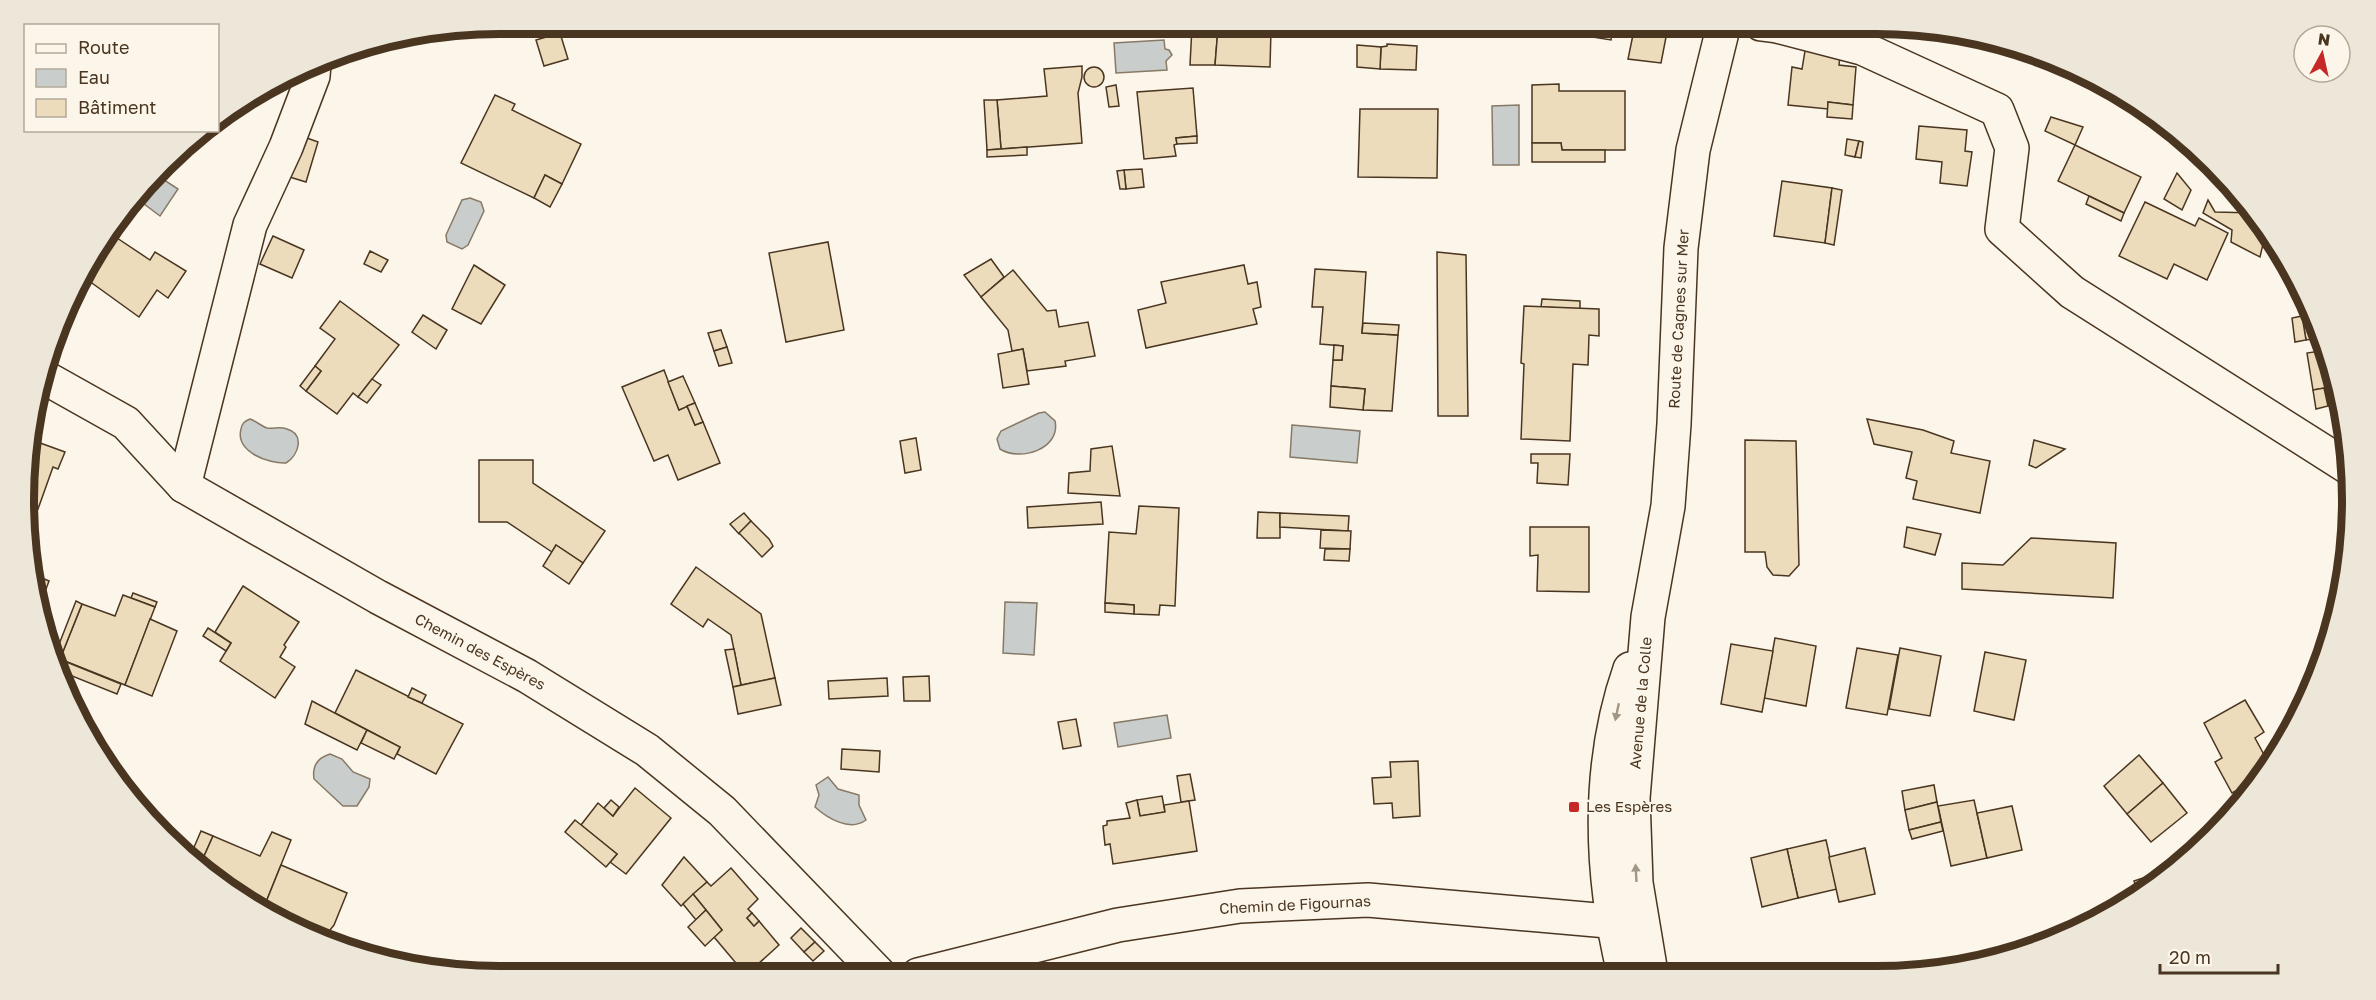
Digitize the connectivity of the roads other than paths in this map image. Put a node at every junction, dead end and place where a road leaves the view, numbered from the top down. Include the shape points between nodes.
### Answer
1 (1722, 34) edge
2 (1803, 34) edge
3 (313, 74) edge
4 (50, 380) edge
5 (2340, 462) edge
6 (184, 486) junction
7 (1648, 616) joint
8 (1628, 923) junction
9 (871, 966) edge
10 (954, 966) edge
11 (1625, 966) edge
12 (1648, 966) edge

1 - 7 street, Route de Cagnes sur Mer via 1693,150 1681,248 1668,506
2 - 5 street via 1862,48 1997,110 2012,148 2002,229 2072,292
3 - 6 street via 286,147 250,225
4 - 6 street, Chemin des Espères via 126,423
6 - 9 street, Chemin des Espères via 378,597 527,676 647,750 722,811
7 - 8 street, Avenue de la Colle via 1633,798 1636,883
8 - 10 street, Chemin de Figournas via 1368,900 1240,906 1118,925
8 - 11 street, Avenue de la Colle
8 - 12 street, Avenue de la Colle

